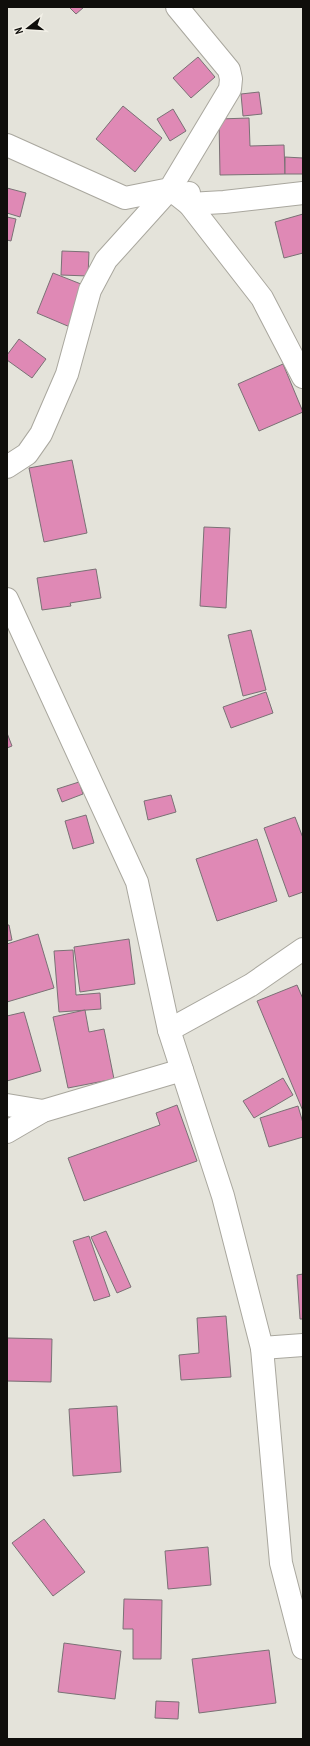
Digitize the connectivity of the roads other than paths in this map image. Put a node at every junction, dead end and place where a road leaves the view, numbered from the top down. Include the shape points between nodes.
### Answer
1 (177, 7) edge
2 (7, 144) edge
3 (188, 159) junction
4 (170, 189) junction
5 (303, 193) edge
6 (189, 204) junction
7 (303, 378) edge
8 (7, 467) edge
9 (7, 599) edge
10 (303, 949) edge
11 (169, 1030) junction
12 (182, 1070) junction
13 (7, 1104) edge
14 (43, 1111) junction
15 (7, 1132) edge
16 (303, 1345) edge
17 (262, 1348) junction
18 (303, 1648) edge

1 - 3 street via 229,70 232,79 230,89
2 - 4 street via 125,198
3 - 4 street
3 - 6 street
4 - 6 street
4 - 8 street via 106,260 90,290 67,374 41,434 27,454
5 - 6 street
6 - 7 street via 262,298
9 - 11 street via 137,882
10 - 11 street via 250,986
11 - 12 street
12 - 14 street
12 - 17 street via 223,1196
13 - 14 street
14 - 15 street
16 - 17 street
17 - 18 street via 281,1563

